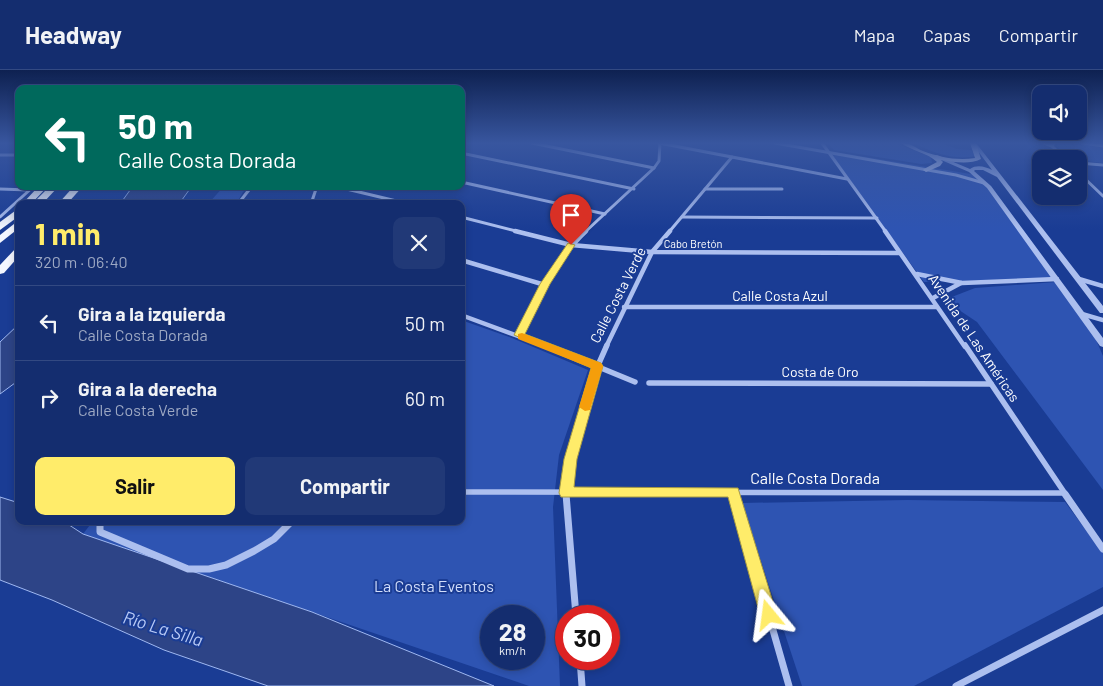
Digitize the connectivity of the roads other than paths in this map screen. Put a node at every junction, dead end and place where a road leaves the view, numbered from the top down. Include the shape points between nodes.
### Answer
1 (551, 172) edge
2 (650, 172) edge
3 (720, 172) edge
4 (809, 172) edge
5 (842, 172) edge
6 (934, 172) edge
7 (971, 172) edge
8 (991, 172) edge
9 (997, 172) edge
10 (1002, 178) junction
11 (847, 179) junction
12 (1087, 180) edge
13 (984, 182) junction
14 (465, 183) edge
15 (634, 189) junction
16 (705, 189) junction
17 (782, 189) dead end
18 (0, 190) edge
19 (30, 190) joint
20 (40, 190) edge
21 (51, 190) edge
22 (75, 190) edge
23 (249, 190) edge
24 (357, 190) edge
25 (1097, 190) junction
26 (1103, 190) edge
27 (1103, 196) edge
28 (19, 200) edge
29 (30, 200) edge
30 (42, 200) edge
31 (66, 200) edge
32 (241, 200) edge
33 (394, 200) edge
34 (15, 204) edge
35 (15, 214) edge
36 (605, 214) junction
37 (0, 217) edge
38 (682, 217) junction
39 (465, 218) edge
40 (877, 218) junction
41 (0, 227) edge
42 (15, 227) edge
43 (0, 240) edge
44 (571, 245) junction
45 (652, 252) junction
46 (899, 253) junction
47 (15, 254) edge
48 (465, 261) edge
49 (0, 271) edge
50 (917, 274) junction
51 (1057, 279) junction
52 (1079, 279) junction
53 (962, 283) junction
54 (545, 284) junction
55 (1103, 286) edge
56 (933, 298) junction
57 (624, 307) junction
58 (936, 307) junction
59 (1103, 311) edge
60 (1082, 314) junction
61 (465, 316) edge
62 (1103, 320) edge
63 (519, 335) junction
64 (1103, 344) edge
65 (597, 366) junction
66 (635, 382) dead end
67 (649, 383) dead end
68 (991, 384) junction
69 (465, 492) edge
70 (734, 492) junction
71 (566, 493) junction
72 (1064, 493) junction
73 (100, 525) edge
74 (288, 525) edge
75 (1103, 549) edge
76 (575, 605) edge
77 (1103, 610) edge
78 (581, 670) edge
79 (582, 686) edge
80 (789, 686) edge
81 (956, 686) edge

1 - 15 street
2 - 15 street
3 - 16 street, Calle Costa Verde
4 - 11 street
5 - 11 street, Avenida de Las Américas
6 - 13 street
7 - 13 street
8 - 10 street
9 - 10 street
10 - 52 street
11 - 40 street, Avenida de Las Américas
12 - 25 street
13 - 51 street
14 - 36 street
15 - 36 street
16 - 17 street
16 - 38 street, Calle Costa Verde
18 - 19 street
19 - 28 street
20 - 29 main road
21 - 30 main road
22 - 31 main road
23 - 32 street
24 - 33 street
25 - 26 street
25 - 27 street
34 - 37 street
35 - 41 main road
36 - 44 street
38 - 40 street
38 - 45 street, Calle Costa Verde
39 - 44 street, Cabo Bretón
40 - 46 street, Avenida de Las Américas
42 - 43 main road
44 - 45 street, Cabo Bretón
44 - 54 street
45 - 46 street, Cabo Bretón
45 - 57 street, Calle Costa Verde
46 - 50 street, Avenida de Las Américas
47 - 49 main road
48 - 54 street
50 - 53 street
50 - 56 street, Avenida de Las Américas
51 - 53 street
51 - 60 street
52 - 55 street
52 - 59 street
53 - 56 street
54 - 63 street
56 - 58 street, Avenida de Las Américas
57 - 58 street, Calle Costa Azul
57 - 65 street, Calle Costa Verde
58 - 68 street, Avenida de Las Américas
60 - 62 street
60 - 64 street
61 - 63 street
63 - 65 street
65 - 66 street
65 - 71 street, Calle Costa Verde via 570,459
67 - 68 street, Costa de Oro
68 - 72 street, Avenida de Las Américas
69 - 71 street, Calle Costa Dorada
70 - 71 street, Calle Costa Dorada
70 - 72 street, Calle Costa Dorada
70 - 80 street
71 - 76 street, Calle Costa Verde
72 - 75 street, Avenida de Las Américas
73 - 74 street via 100,532 188,569 226,565 274,539
77 - 81 street
78 - 79 street

